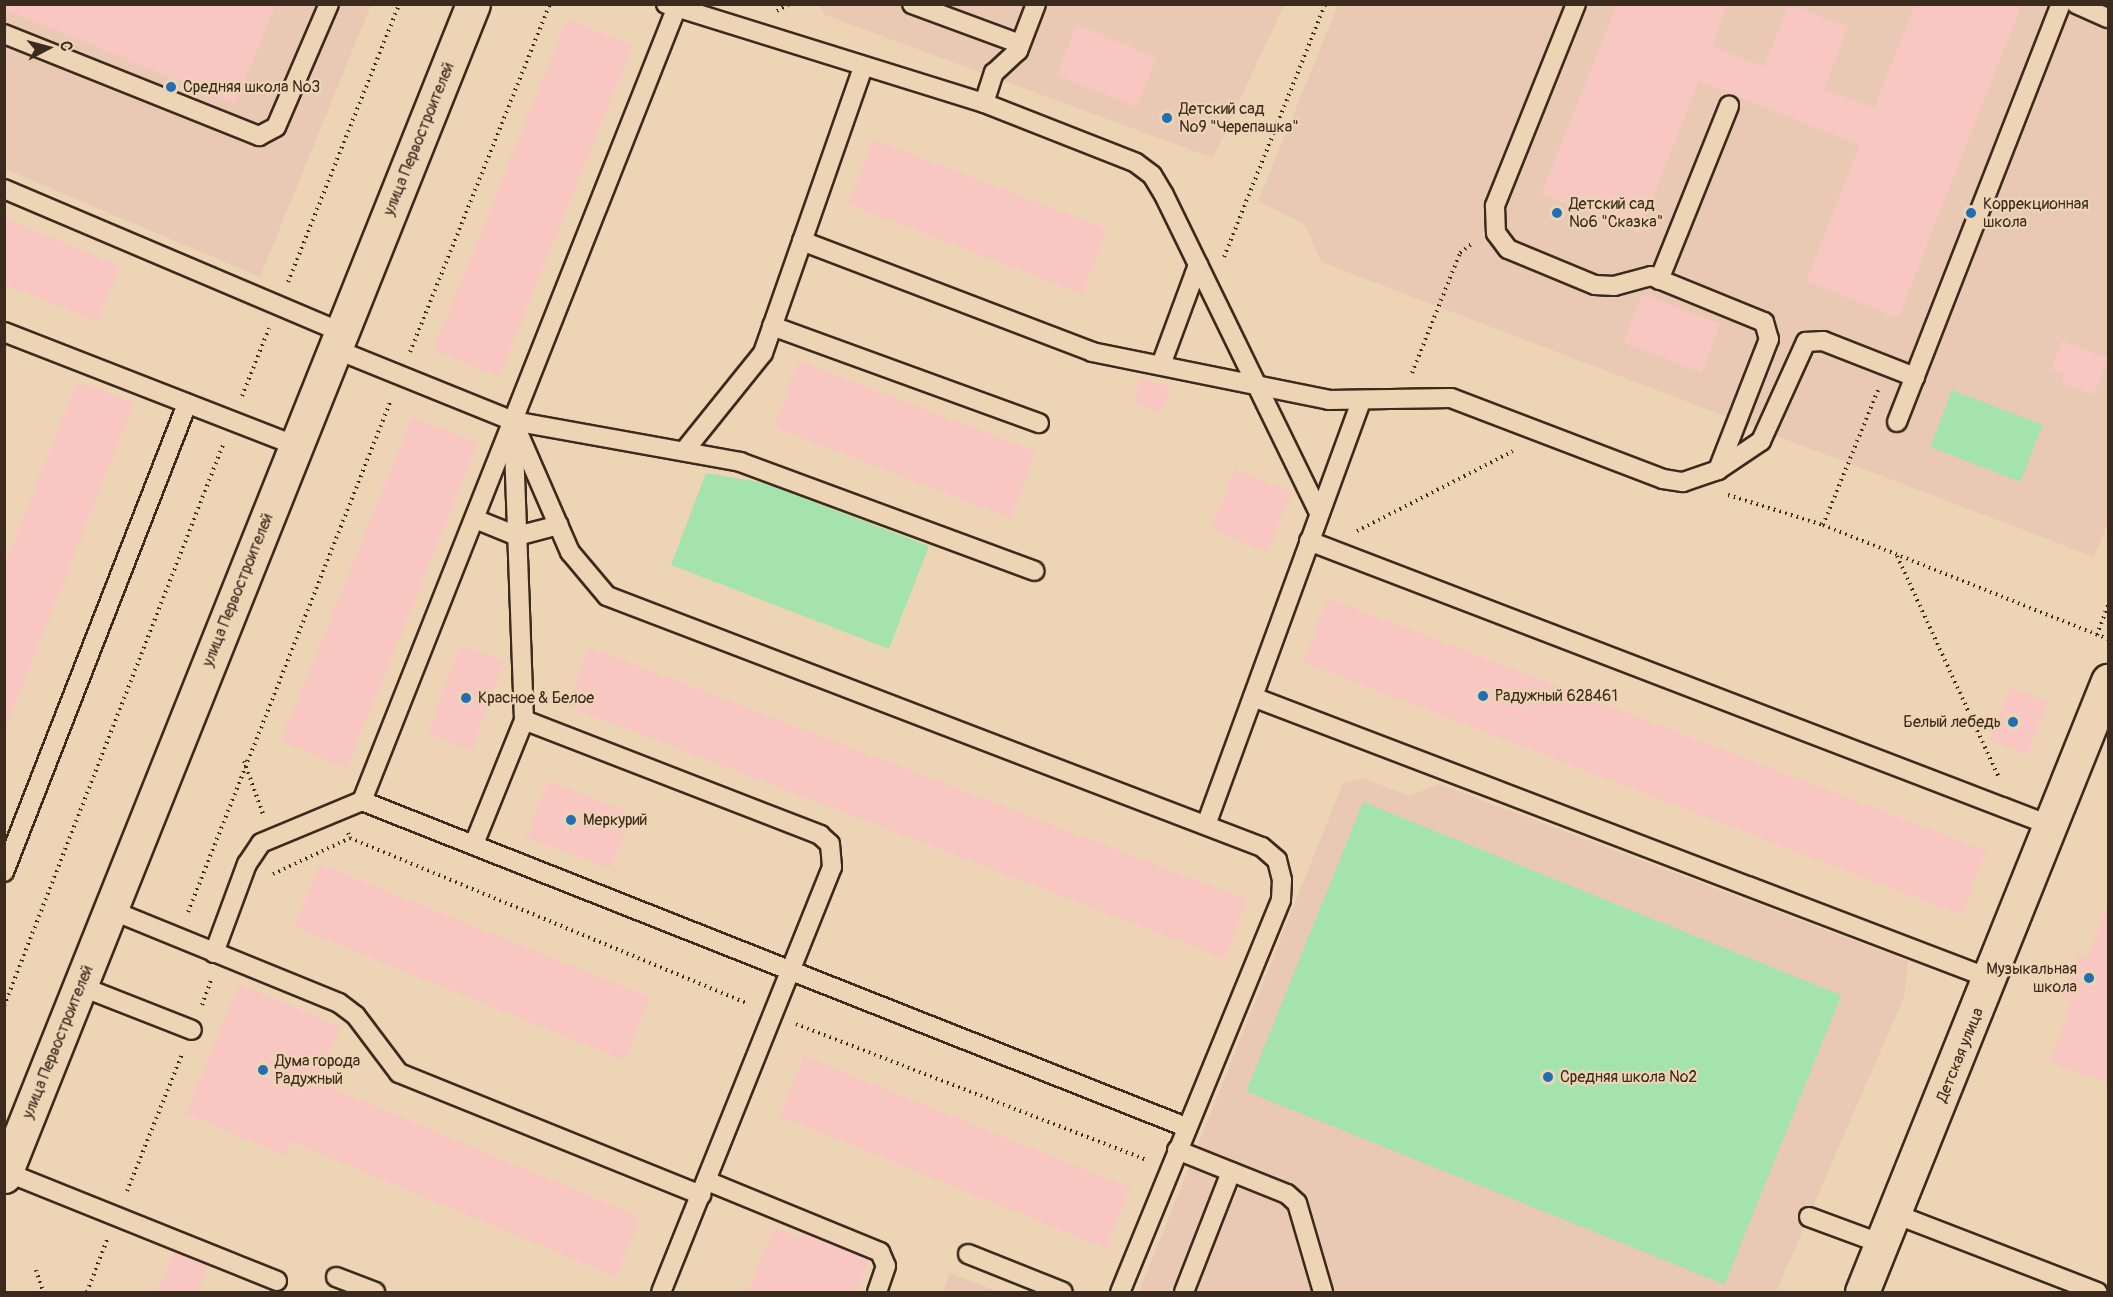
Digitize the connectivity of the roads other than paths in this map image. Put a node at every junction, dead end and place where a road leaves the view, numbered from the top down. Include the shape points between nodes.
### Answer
1 (328, 4) edge
2 (473, 4) edge
3 (912, 4) edge
4 (1036, 4) edge
5 (1576, 4) edge
6 (2061, 4) edge
7 (2076, 4) edge
8 (671, 7) edge
9 (710, 11) edge
10 (2109, 18) edge
11 (4, 34) edge
12 (1020, 44) junction
13 (863, 67) junction
14 (984, 102) junction
15 (1730, 106) dead end
16 (4, 189) edge
17 (802, 241) junction
18 (1198, 265) junction
19 (1659, 280) junction
20 (772, 327) junction
21 (4, 332) edge
22 (338, 340) junction
23 (1161, 365) junction
24 (1915, 376) junction
25 (1258, 387) junction
26 (1361, 402) junction
27 (187, 404) junction
28 (513, 421) junction
29 (1897, 422) dead end
30 (1039, 423) dead end
31 (296, 446) junction
32 (685, 450) junction
33 (1718, 470) junction
34 (1319, 513) junction
35 (475, 519) junction
36 (559, 525) junction
37 (517, 536) junction
38 (1317, 544) junction
39 (1034, 571) dead end
40 (2109, 681) edge
41 (1254, 698) junction
42 (524, 720) junction
43 (362, 801) junction
44 (1206, 825) junction
45 (2052, 826) junction
46 (474, 844) junction
47 (4, 872) edge
48 (111, 910) junction
49 (214, 953) junction
50 (792, 971) junction
51 (1991, 979) junction
52 (80, 986) junction
53 (192, 1030) dead end
54 (1186, 1127) junction
55 (1177, 1150) junction
56 (1231, 1172) junction
57 (5, 1174) edge
58 (704, 1188) junction
59 (1895, 1214) junction
60 (1809, 1217) dead end
61 (1882, 1244) junction
62 (968, 1254) dead end
63 (336, 1277) dead end
64 (277, 1281) dead end
65 (375, 1293) edge
66 (662, 1293) edge
67 (877, 1293) edge
68 (1063, 1293) edge
69 (1120, 1293) edge
70 (1184, 1293) edge
71 (1323, 1293) edge
72 (1862, 1293) edge
73 (2097, 1293) edge

1 - 11 lane via 276,127 259,136
2 - 22 street, улица Первостроителей
3 - 12 lane
4 - 12 lane
5 - 19 lane via 1495,206 1496,233 1508,249 1595,285 1614,286 1644,276
6 - 24 lane
7 - 10 lane
8 - 9 lane
8 - 28 lane
9 - 13 lane
12 - 14 lane via 994,73
13 - 14 lane
13 - 17 lane
14 - 18 lane via 1136,163 1152,176 1164,195
15 - 19 lane
16 - 22 lane via 279,305
17 - 20 lane
17 - 23 lane via 1092,352
18 - 23 lane
18 - 25 lane
19 - 33 lane via 1764,322 1770,333
20 - 30 lane
20 - 32 lane via 755,368
21 - 27 lane
22 - 28 lane via 401,375
22 - 31 street, улица Первостроителей
23 - 25 lane
24 - 29 lane
24 - 33 lane via 1823,341 1806,342 1761,441
25 - 26 lane
25 - 34 lane
26 - 33 lane via 1451,398 1663,479 1683,482
26 - 34 lane
27 - 31 lane
27 - 47 lane
28 - 32 lane
28 - 35 lane
28 - 36 lane
28 - 37 lane
31 - 48 street, улица Первостроителей
32 - 39 lane via 751,466
34 - 38 lane
35 - 37 lane
35 - 43 lane
36 - 37 lane
36 - 44 lane via 570,552 607,596
37 - 42 lane
38 - 41 lane
38 - 45 lane
40 - 45 street, Детская улица
41 - 44 lane
41 - 51 lane
42 - 46 lane
42 - 50 lane via 820,835 830,844 832,867
43 - 46 lane
43 - 49 lane via 261,843 247,864
44 - 54 lane via 1262,847 1277,860 1281,900
45 - 51 street, Детская улица
46 - 50 lane
48 - 49 lane
48 - 52 street, улица Первостроителей
49 - 58 lane via 339,1003 356,1016 399,1073
50 - 54 lane
50 - 58 lane
51 - 59 street, Детская улица
52 - 53 lane
52 - 57 street, улица Первостроителей
54 - 55 lane
55 - 56 lane
55 - 69 lane
56 - 70 lane
56 - 71 lane via 1287,1194 1297,1203
57 - 64 lane
58 - 66 lane
58 - 67 lane via 880,1252 886,1266
59 - 61 street, Детская улица
59 - 73 lane
60 - 61 lane
61 - 72 street, Детская улица
62 - 68 lane
63 - 65 lane

